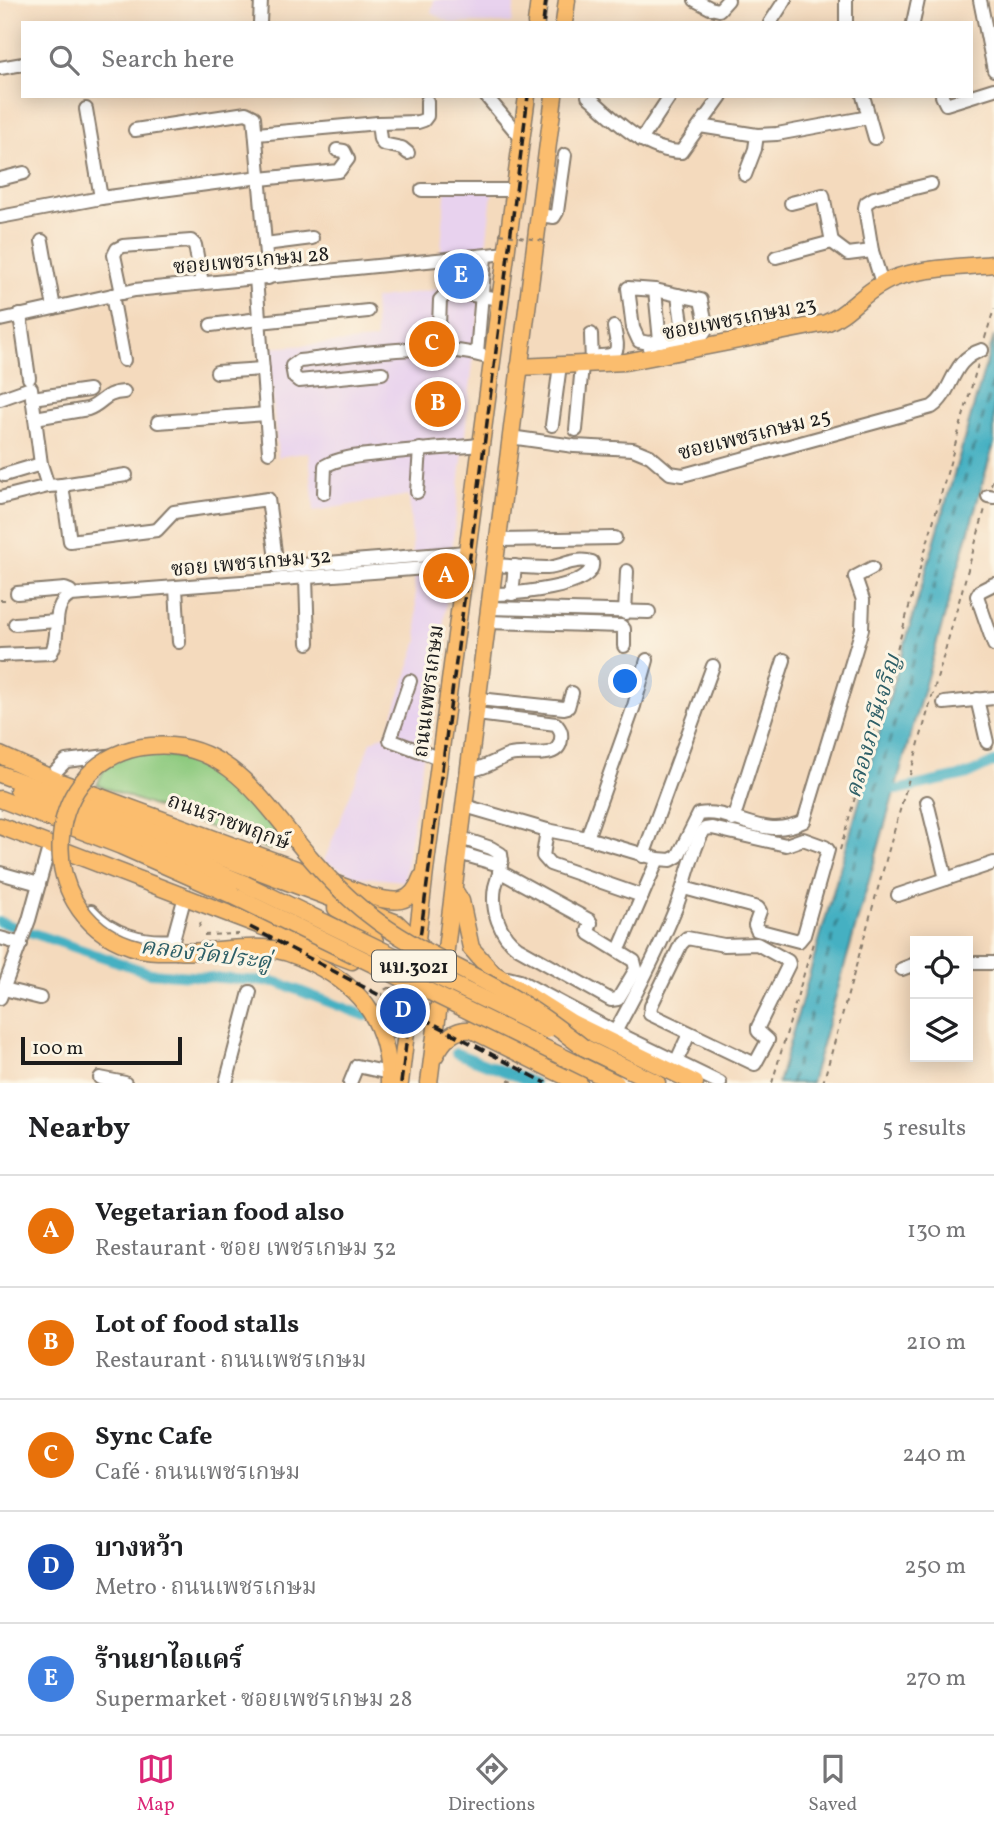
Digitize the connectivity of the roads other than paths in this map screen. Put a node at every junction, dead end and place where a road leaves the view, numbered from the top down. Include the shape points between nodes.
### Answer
1 (261, 0) edge
2 (539, 0) edge
3 (566, 0) edge
4 (695, 0) edge
5 (728, 0) edge
6 (785, 0) edge
7 (846, 0) edge
8 (918, 0) edge
9 (980, 0) edge
10 (260, 21) edge
11 (536, 21) edge
12 (564, 21) edge
13 (771, 21) edge
14 (846, 21) edge
15 (910, 21) edge
16 (990, 33) edge
17 (21, 64) edge
18 (0, 68) edge
19 (994, 70) edge
20 (994, 89) edge
21 (973, 96) edge
22 (488, 98) edge
23 (527, 98) edge
24 (554, 98) edge
25 (590, 98) edge
26 (669, 98) edge
27 (720, 98) edge
28 (864, 98) edge
29 (943, 98) edge
30 (965, 98) edge
31 (426, 101) dead end
32 (86, 109) dead end
33 (869, 117) junction
34 (378, 123) junction
35 (700, 126) junction
36 (135, 130) dead end
37 (257, 134) junction
38 (758, 135) junction
39 (875, 138) dead end
40 (522, 139) junction
41 (641, 139) junction
42 (337, 150) dead end
43 (408, 153) dead end
44 (565, 155) dead end
45 (24, 173) dead end
46 (745, 174) dead end
47 (260, 178) junction
48 (0, 179) edge
49 (931, 184) dead end
50 (422, 190) dead end
51 (516, 190) junction
52 (101, 198) junction
53 (791, 203) dead end
54 (538, 215) junction
55 (0, 217) edge
56 (312, 238) dead end
57 (41, 241) dead end
58 (832, 242) junction
59 (265, 244) junction
60 (872, 251) junction
61 (507, 253) junction
62 (485, 256) junction
63 (994, 256) edge
64 (776, 257) dead end
65 (994, 266) edge
66 (262, 278) junction
67 (885, 282) junction
68 (202, 283) junction
69 (655, 290) junction
70 (117, 294) junction
71 (481, 295) junction
72 (678, 295) junction
73 (501, 299) junction
74 (54, 308) junction
75 (368, 312) dead end
76 (20, 315) junction
77 (0, 320) edge
78 (259, 321) junction
79 (211, 325) dead end
80 (614, 327) dead end
81 (591, 334) dead end
82 (684, 337) junction
83 (654, 347) junction
84 (438, 350) junction
85 (982, 350) road end
86 (381, 352) junction
87 (477, 354) junction
88 (493, 359) junction
89 (124, 360) dead end
90 (589, 362) junction
91 (560, 365) junction
92 (519, 366) junction
93 (262, 369) junction
94 (217, 373) dead end
95 (31, 388) junction
96 (89, 390) dead end
97 (124, 392) dead end
98 (0, 399) edge
99 (266, 414) junction
100 (35, 418) junction
101 (158, 422) dead end
102 (552, 425) dead end
103 (576, 430) dead end
104 (510, 438) junction
105 (481, 445) junction
106 (420, 449) junction
107 (269, 452) dead end
108 (41, 464) junction
109 (20, 470) junction
110 (4, 475) dead end
111 (126, 475) dead end
112 (62, 485) junction
113 (48, 486) junction
114 (26, 492) junction
115 (417, 492) dead end
116 (324, 493) dead end
117 (0, 498) edge
118 (615, 538) dead end
119 (496, 553) junction
120 (466, 559) junction
121 (515, 566) junction
122 (550, 568) junction
123 (872, 568) dead end
124 (627, 571) dead end
125 (306, 577) junction
126 (994, 584) edge
127 (551, 587) junction
128 (176, 588) junction
129 (17, 593) dead end
130 (512, 594) junction
131 (71, 595) junction
132 (489, 608) junction
133 (625, 612) junction
134 (649, 612) dead end
135 (57, 621) junction
136 (15, 624) dead end
137 (179, 642) dead end
138 (308, 643) dead end
139 (994, 645) edge
140 (624, 646) dead end
141 (0, 655) edge
142 (647, 660) dead end
143 (784, 660) dead end
144 (713, 666) dead end
145 (410, 681) dead end
146 (572, 693) dead end
147 (994, 698) edge
148 (976, 699) junction
149 (944, 703) dead end
150 (478, 706) junction
151 (987, 742) dead end
152 (0, 755) edge
153 (441, 759) junction
154 (469, 770) junction
155 (0, 774) edge
156 (54, 780) junction
157 (0, 782) edge
158 (0, 799) edge
159 (928, 802) dead end
160 (465, 806) junction
161 (733, 820) junction
162 (288, 824) dead end
163 (0, 826) edge
164 (547, 830) junction
165 (587, 838) junction
166 (181, 841) junction
167 (50, 844) junction
168 (460, 846) junction
169 (643, 856) junction
170 (657, 859) junction
171 (426, 863) junction
172 (994, 863) edge
173 (501, 865) junction
174 (0, 873) edge
175 (946, 879) junction
176 (289, 881) junction
177 (39, 884) junction
178 (684, 888) junction
179 (240, 890) junction
180 (455, 891) junction
181 (898, 895) dead end
182 (185, 896) junction
183 (642, 896) junction
184 (83, 900) dead end
185 (0, 938) edge
186 (417, 940) junction
187 (22, 942) junction
188 (621, 945) dead end
189 (344, 958) junction
190 (973, 963) edge
191 (994, 963) edge
192 (910, 966) edge
193 (432, 969) junction
194 (902, 969) dead end
195 (494, 974) junction
196 (509, 985) junction
197 (412, 986) junction
198 (250, 992) dead end
199 (2, 993) edge
200 (40, 998) dead end
201 (439, 1005) junction
202 (497, 1020) junction
203 (464, 1029) junction
204 (615, 1032) junction
205 (690, 1034) junction
206 (583, 1048) junction
207 (676, 1062) junction
208 (431, 1064) junction
209 (100, 1078) dead end
210 (392, 1080) edge
211 (125, 1083) edge
212 (226, 1083) edge
213 (350, 1083) edge
214 (429, 1083) edge
215 (579, 1083) edge
216 (616, 1083) edge
217 (627, 1083) edge
218 (657, 1083) edge
219 (695, 1083) edge
220 (720, 1083) edge

1 - 10 street
2 - 11 main road
3 - 12 main road
4 - 5 street via 719,10
6 - 13 street
7 - 14 street
8 - 15 street
9 - 16 street
16 - 19 street
17 - 18 street
20 - 21 street
22 - 40 street
23 - 40 main road, ถนนเพชรเกษม
24 - 54 main road
25 - 41 street
26 - 41 street
27 - 35 street
28 - 33 street
29 - 30 street via 946,104
31 - 34 street via 424,120
32 - 52 street
33 - 38 street
33 - 39 street
34 - 37 street
34 - 43 street via 383,144
35 - 38 street
35 - 41 street via 681,152
36 - 37 street via 246,113 254,117
37 - 47 street
38 - 46 street
40 - 51 main road, ถนนเพชรเกษม
42 - 47 street via 344,151 348,159 339,171
44 - 54 street via 557,212 554,217
45 - 48 street
47 - 52 street
47 - 59 street
49 - 60 street via 866,203
50 - 51 street
51 - 61 main road, ถนนเพชรเกษม
52 - 55 street
53 - 58 street via 823,195
54 - 92 main road
56 - 59 street
57 - 74 street
58 - 60 street via 848,254
58 - 64 street
59 - 66 street
60 - 67 street
61 - 62 street, ซอยเพชรเกษม 28
61 - 73 main road, ถนนเพชรเกษม
62 - 66 street, ซอยเพชรเกษม 28
62 - 71 street
63 - 67 street, ซอยเพชรเกษม 23 via 928,265
65 - 67 main road, ซอยเพชรเกษม 23 via 949,267
66 - 68 street, ซอยเพชรเกษม 28
66 - 78 street
67 - 83 main road, ซอยเพชรเกษม 23 via 826,323
68 - 70 street, ซอยเพชรเกษม 28
68 - 70 street via 191,241 123,246 114,255
69 - 72 street
69 - 83 street
69 - 83 street via 628,290 635,335
70 - 74 street, ซอยเพชรเกษม 28
70 - 89 street
71 - 73 street
71 - 84 street via 451,292 440,300
71 - 87 street
72 - 82 street
72 - 82 street via 701,300 707,328 703,334
73 - 88 main road, ถนนเพชรเกษม
74 - 76 street, ซอยเพชรเกษม 28
75 - 78 street
76 - 77 street, ซอยเพชรเกษม 28
76 - 95 street
78 - 79 street
78 - 93 street
80 - 90 street via 615,353
81 - 90 street
82 - 83 street
83 - 90 main road, ซอยเพชรเกษม 23
84 - 86 street
84 - 87 street
85 - 104 street, ซอยเพชรเกษม 25 via 957,368 932,407 684,475 670,473 633,449
86 - 86 street via 382,378 294,378 293,364 299,362
87 - 88 street
88 - 105 main road, ถนนเพชรเกษม
90 - 91 main road, ซอยเพชรเกษม 23
90 - 103 street
91 - 92 main road, ซอยเพชรเกษม 23
91 - 102 street
92 - 104 main road
93 - 94 street
93 - 99 street
95 - 96 street
95 - 98 street
95 - 100 street
97 - 100 street via 111,393 88,409
99 - 101 street
99 - 107 street
100 - 108 street
104 - 119 main road
105 - 106 street
105 - 120 main road, ถนนเพชรเกษม
106 - 115 street
106 - 116 street via 330,463 323,471
108 - 109 street
108 - 113 street
109 - 110 street
109 - 114 street
111 - 112 street
112 - 113 street
112 - 120 street via 70,541 157,530 174,512 268,499 277,567
113 - 114 street
114 - 117 street
118 - 119 street
119 - 120 main road
119 - 121 street
119 - 132 main road
120 - 125 street, ซอย เพชรเกษม 32
120 - 153 main road, ถนนเพชรเกษม
121 - 122 street
121 - 130 street
122 - 127 street
122 - 127 street via 588,560 593,568 579,581
123 - 161 street via 855,577 863,600 862,629 803,821 782,829
124 - 133 street
125 - 128 street, ซอย เพชรเกษม 32
125 - 138 street
126 - 139 street via 977,596
127 - 130 street
128 - 131 street, ซอย เพชรเกษม 32
128 - 137 street
129 - 131 street, ซอย เพชรเกษม 32 via 65,589
130 - 132 street
131 - 135 street via 62,601
132 - 133 street
132 - 140 street via 621,626
132 - 150 main road
133 - 134 street
135 - 136 street
135 - 141 street via 51,653
142 - 165 street
143 - 161 street
144 - 169 street
145 - 153 street via 388,739
146 - 150 street via 564,708
147 - 148 street
148 - 149 street
148 - 151 street
150 - 154 main road
150 - 154 street via 556,724 562,736 550,754 513,754
152 - 156 main road, ถนนราชพฤกษ์
153 - 171 main road, ถนนเพชรเกษม
154 - 160 main road
155 - 166 main road
156 - 162 street via 66,761 139,751 191,754 241,781
156 - 166 main road
156 - 171 main road, ถนนราชพฤกษ์ via 385,900 396,902 414,893
157 - 179 main road, นบ.3021
158 - 179 main road, นบ.3021
159 - 175 street
160 - 164 street
160 - 168 main road
161 - 170 street via 699,814 675,859
163 - 167 main road
164 - 165 street
164 - 183 street via 543,856 550,864
165 - 169 street
166 - 176 main road
167 - 177 street
167 - 182 main road
168 - 173 street via 498,851
168 - 180 main road
169 - 170 street
170 - 183 street
171 - 186 main road, ถนนเพชรเกษม
172 - 175 street
173 - 173 street via 495,906 508,940 611,1000 618,999 636,962 590,934 591,921
174 - 177 street
175 - 181 street
176 - 186 main road via 397,923
176 - 189 main road via 369,930 376,944 373,953 367,958
177 - 187 street
178 - 178 street via 701,836 709,828 786,845 803,839 828,850 799,941 757,930 758,909
178 - 204 street
179 - 206 main road, นบ.3021, bridge
179 - 216 main road, นบ.3021, bridge
180 - 193 main road via 443,945
180 - 195 main road via 471,948
180 - 201 main road
182 - 184 street via 173,940 155,942 132,937 102,921
182 - 189 main road via 251,928
183 - 188 street
185 - 187 street
186 - 193 main road
186 - 197 main road, ถนนเพชรเกษม
187 - 199 street
189 - 197 main road
190 - 191 street
192 - 194 street
193 - 197 main road
193 - 201 main road
195 - 196 main road
195 - 204 street via 520,981
196 - 202 street via 492,982 476,998 482,1016
196 - 219 main road via 572,1023
197 - 210 main road, ถนนเพชรเกษม
198 - 212 street
199 - 200 street
201 - 208 main road
202 - 203 street
202 - 217 street
203 - 208 main road via 442,1044
203 - 215 main road
204 - 207 street
205 - 205 street via 756,1063 768,1040 758,1027 788,961 757,944 724,945 685,938 649,1012
205 - 207 street
206 - 210 main road, bridge via 506,994 368,915 308,856 234,770 187,748 149,746 108,759 92,771 64,815 59,854 71,895 99,931 150,951 264,948 334,973 368,1004 379,1027
206 - 218 main road, นบ.3021
207 - 220 street
208 - 214 main road
209 - 211 street
210 - 213 street via 357,1066

